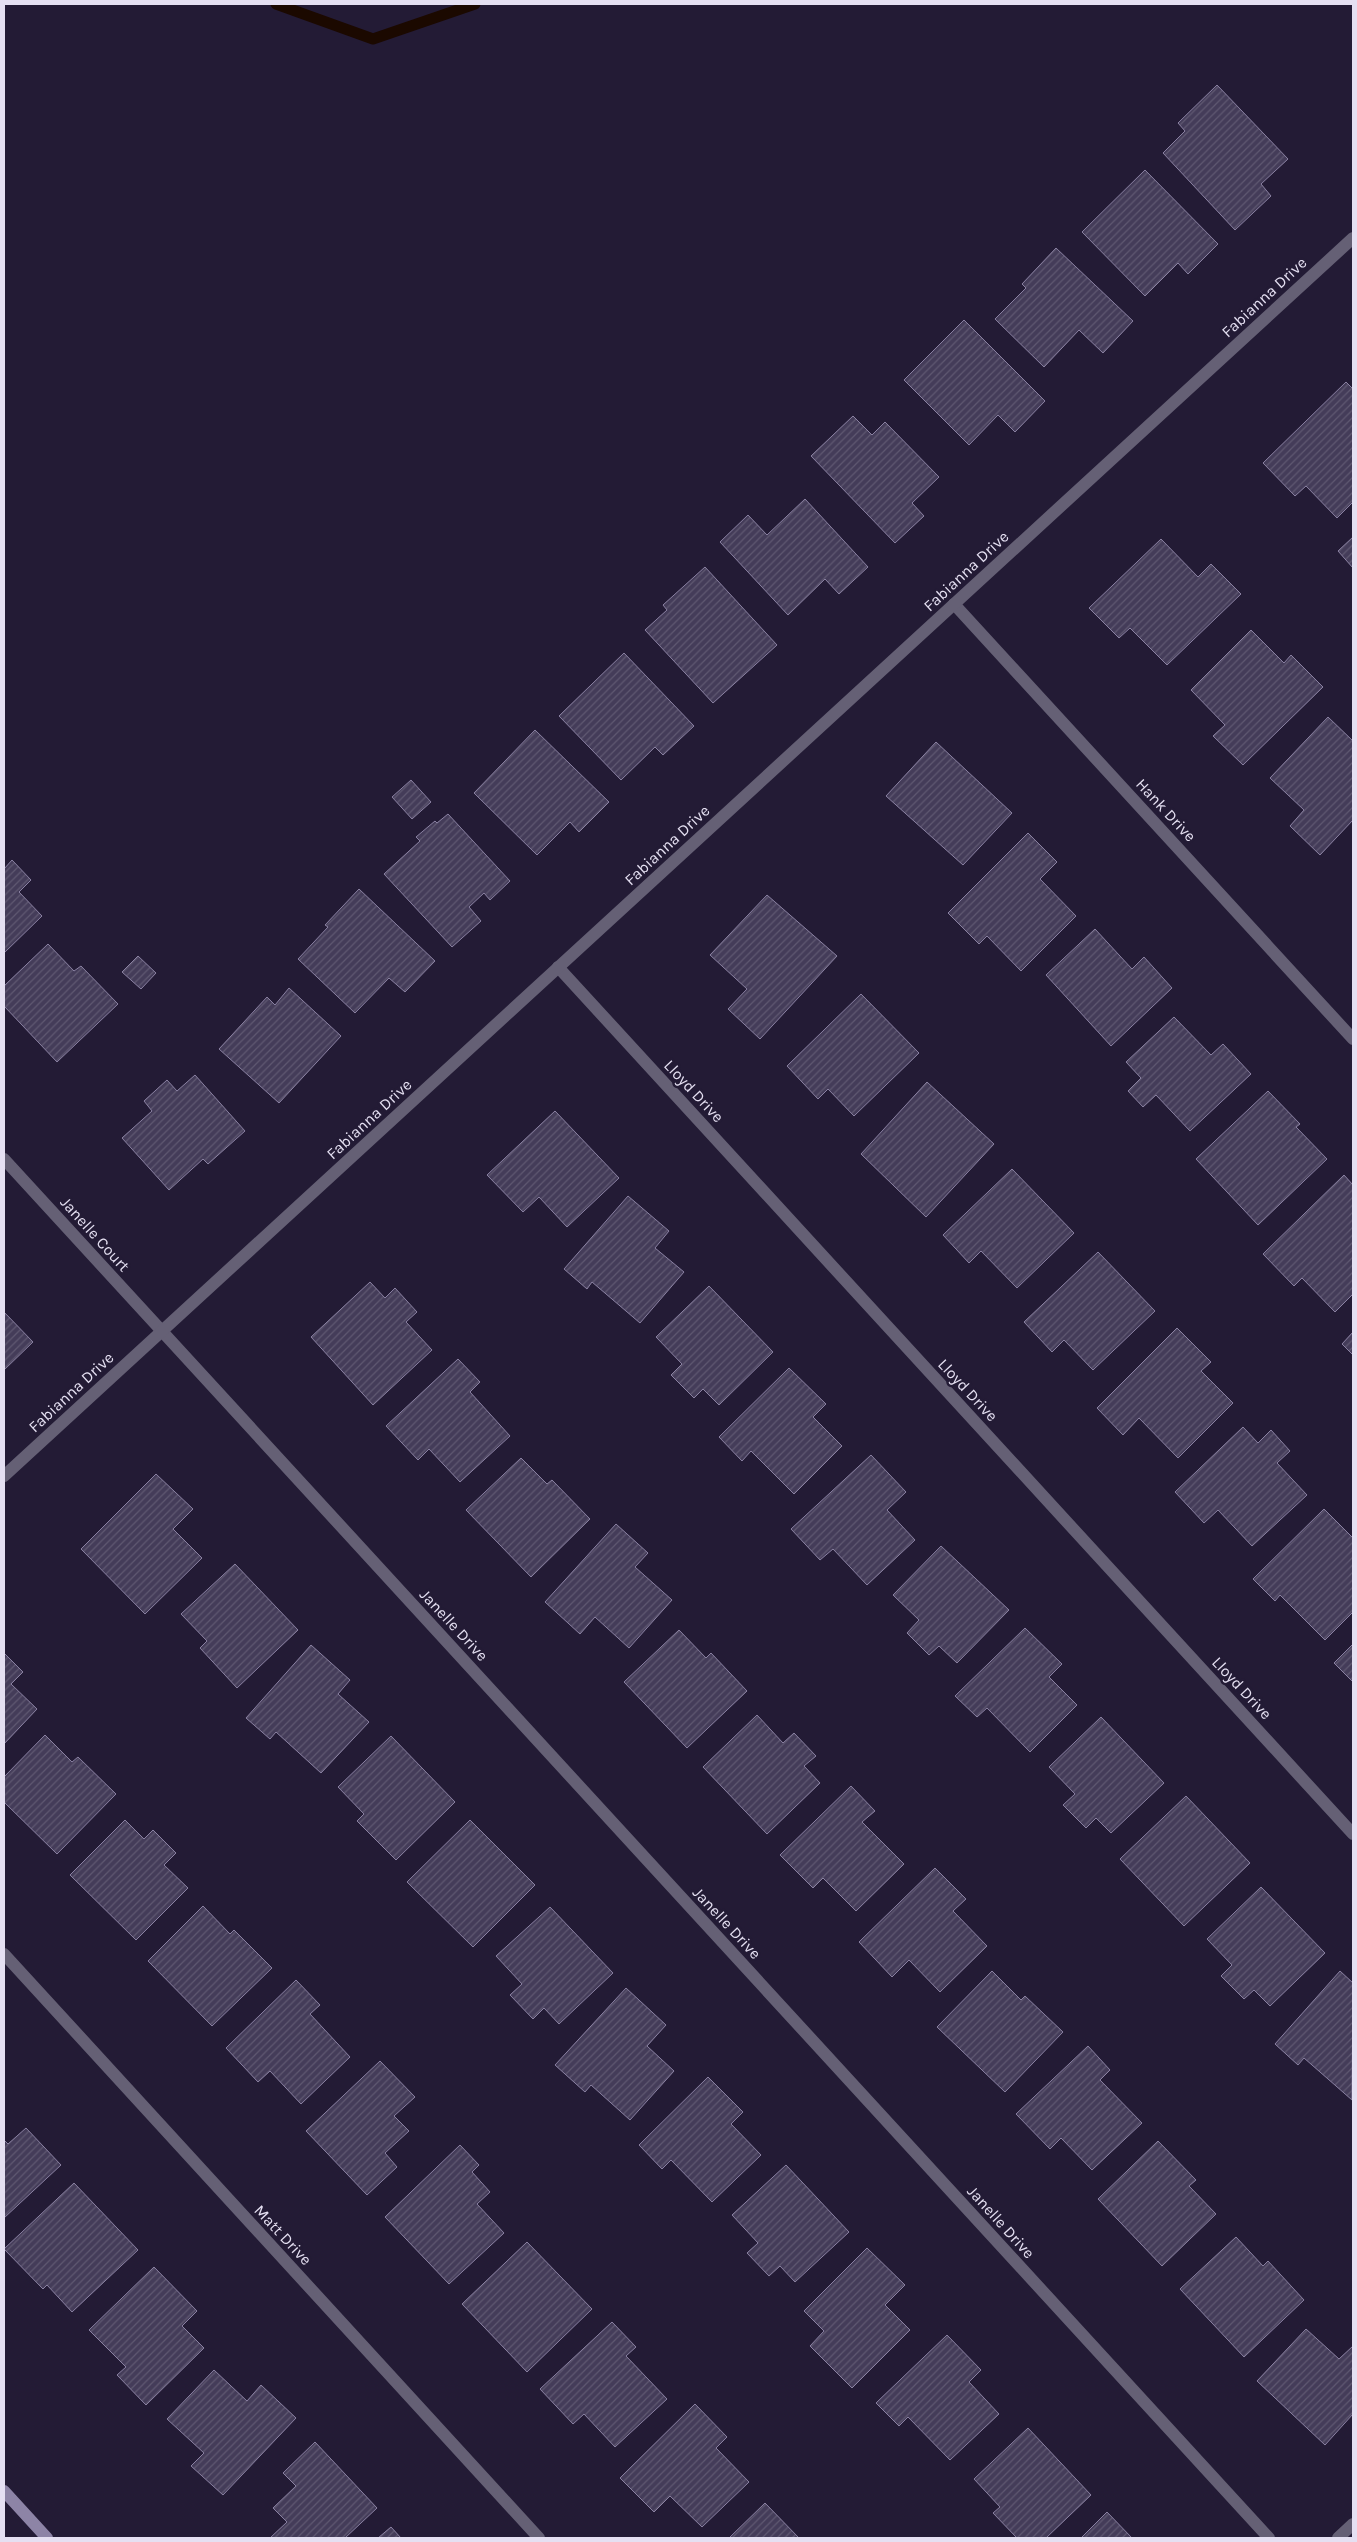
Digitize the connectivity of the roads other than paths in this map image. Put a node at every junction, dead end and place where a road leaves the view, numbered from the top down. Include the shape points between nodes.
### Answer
1 (1352, 241) edge
2 (954, 604) junction
3 (558, 967) junction
4 (1353, 1039) edge
5 (4, 1159) edge
6 (162, 1331) junction
7 (4, 1476) edge
8 (1353, 1834) edge
9 (4, 1954) edge
10 (4, 2491) edge
11 (1353, 2524) edge
12 (47, 2538) edge
13 (539, 2538) edge
14 (1269, 2538) edge
15 (1338, 2538) edge

1 - 2 street, Fabianna Drive
2 - 3 street, Fabianna Drive
2 - 4 street, Hank Drive
3 - 6 street, Fabianna Drive
3 - 8 street, Lloyd Drive
5 - 6 street, Janelle Court
6 - 7 street, Fabianna Drive
6 - 14 street, Janelle Drive
9 - 13 street, Matt Drive
10 - 12 main road
11 - 15 street

